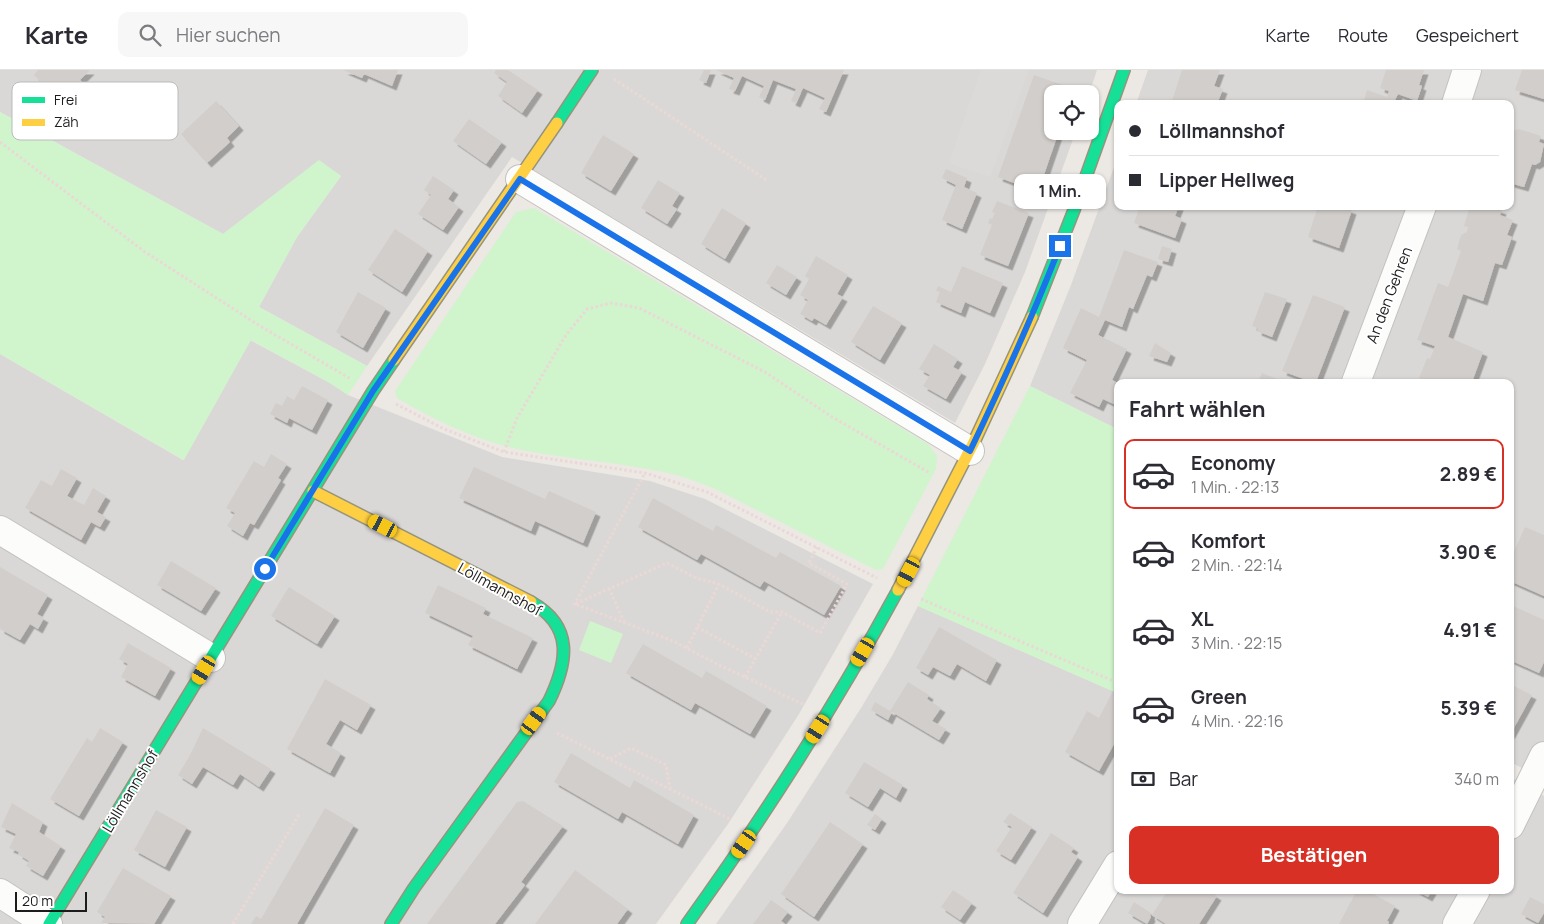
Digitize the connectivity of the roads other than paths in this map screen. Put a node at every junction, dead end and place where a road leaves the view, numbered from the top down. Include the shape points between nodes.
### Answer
1 (592, 70) edge
2 (1124, 70) edge
3 (1467, 70) edge
4 (1457, 100) edge
5 (520, 179) junction
6 (1420, 210) edge
7 (1357, 379) edge
8 (970, 451) junction
9 (313, 491) junction
10 (0, 530) edge
11 (211, 658) junction
12 (1544, 756) edge
13 (1514, 817) edge
14 (1114, 872) edge
15 (0, 892) edge
16 (1474, 894) edge
17 (49, 924) edge
18 (391, 924) edge
19 (687, 924) edge
20 (1082, 924) edge
21 (1457, 924) edge

1 - 5 street, Löllmannshof
2 - 8 street via 1042,294
3 - 4 street
5 - 8 street
5 - 9 street, Löllmannshof via 373,391
6 - 7 street, An den Gehren
8 - 19 street via 900,589 831,707 757,825
9 - 11 street, Löllmannshof
9 - 18 street, Löllmannshof via 542,610 558,627 564,645 564,666 549,701
10 - 11 street
11 - 17 street, Löllmannshof
12 - 13 street
14 - 20 street
15 - 17 street
16 - 21 street

